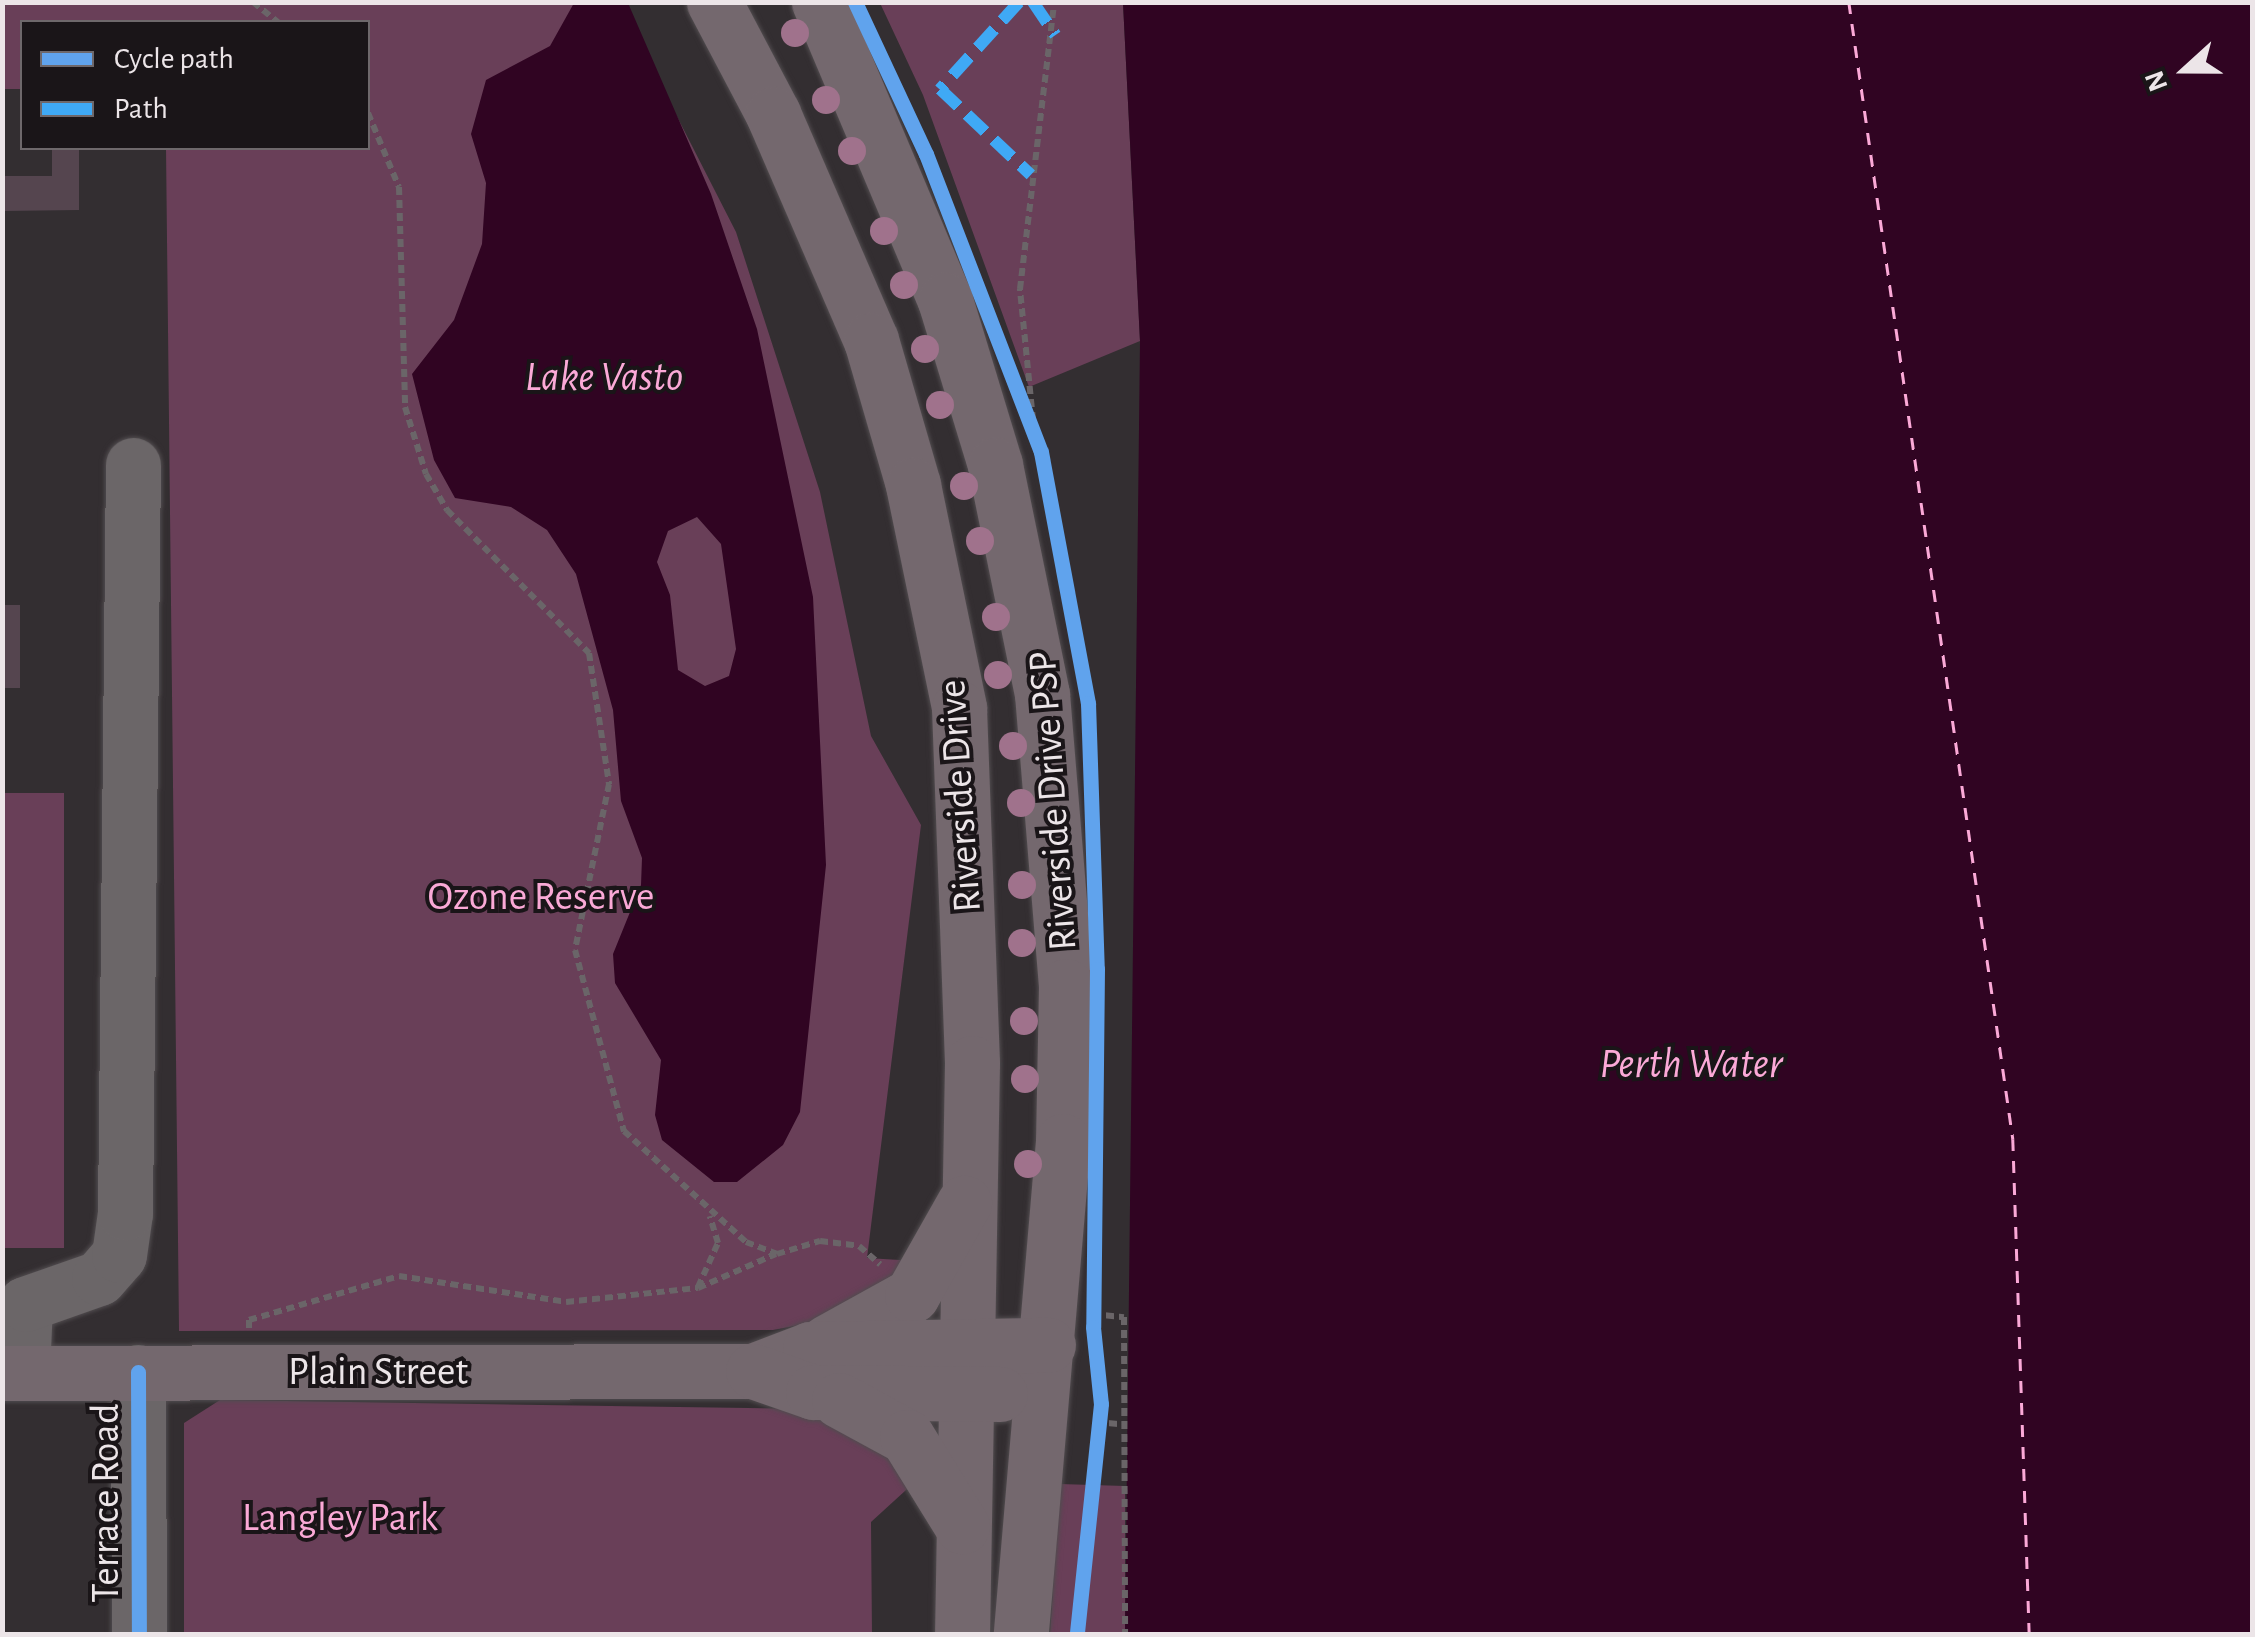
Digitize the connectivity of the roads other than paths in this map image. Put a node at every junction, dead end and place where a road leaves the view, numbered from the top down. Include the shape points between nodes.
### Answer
1 (714, 2) edge
2 (820, 2) edge
3 (133, 465) dead end
4 (970, 1188) junction
5 (966, 1370) junction
6 (811, 1371) junction
7 (138, 1372) junction
8 (12, 1373) edge
9 (1056, 1373) junction
10 (963, 1529) junction
11 (138, 1634) edge
12 (962, 1634) edge
13 (1021, 1634) edge

1 - 4 main road, Riverside Drive via 773,114 871,340 938,590 959,708 968,863
2 - 9 main road via 944,300 995,465 1042,694 1066,986
3 - 8 street via 125,1213 119,1255 100,1278 25,1304
4 - 5 main road, Riverside Drive
4 - 6 main road via 912,1294
5 - 6 main road, Plain Street
5 - 9 main road, Plain Street
5 - 10 main road, Riverside Drive
6 - 7 main road, Plain Street
6 - 10 main road via 893,1424
7 - 8 main road, Plain Street
7 - 11 street, Terrace Road
9 - 13 main road
10 - 12 main road, Riverside Drive

